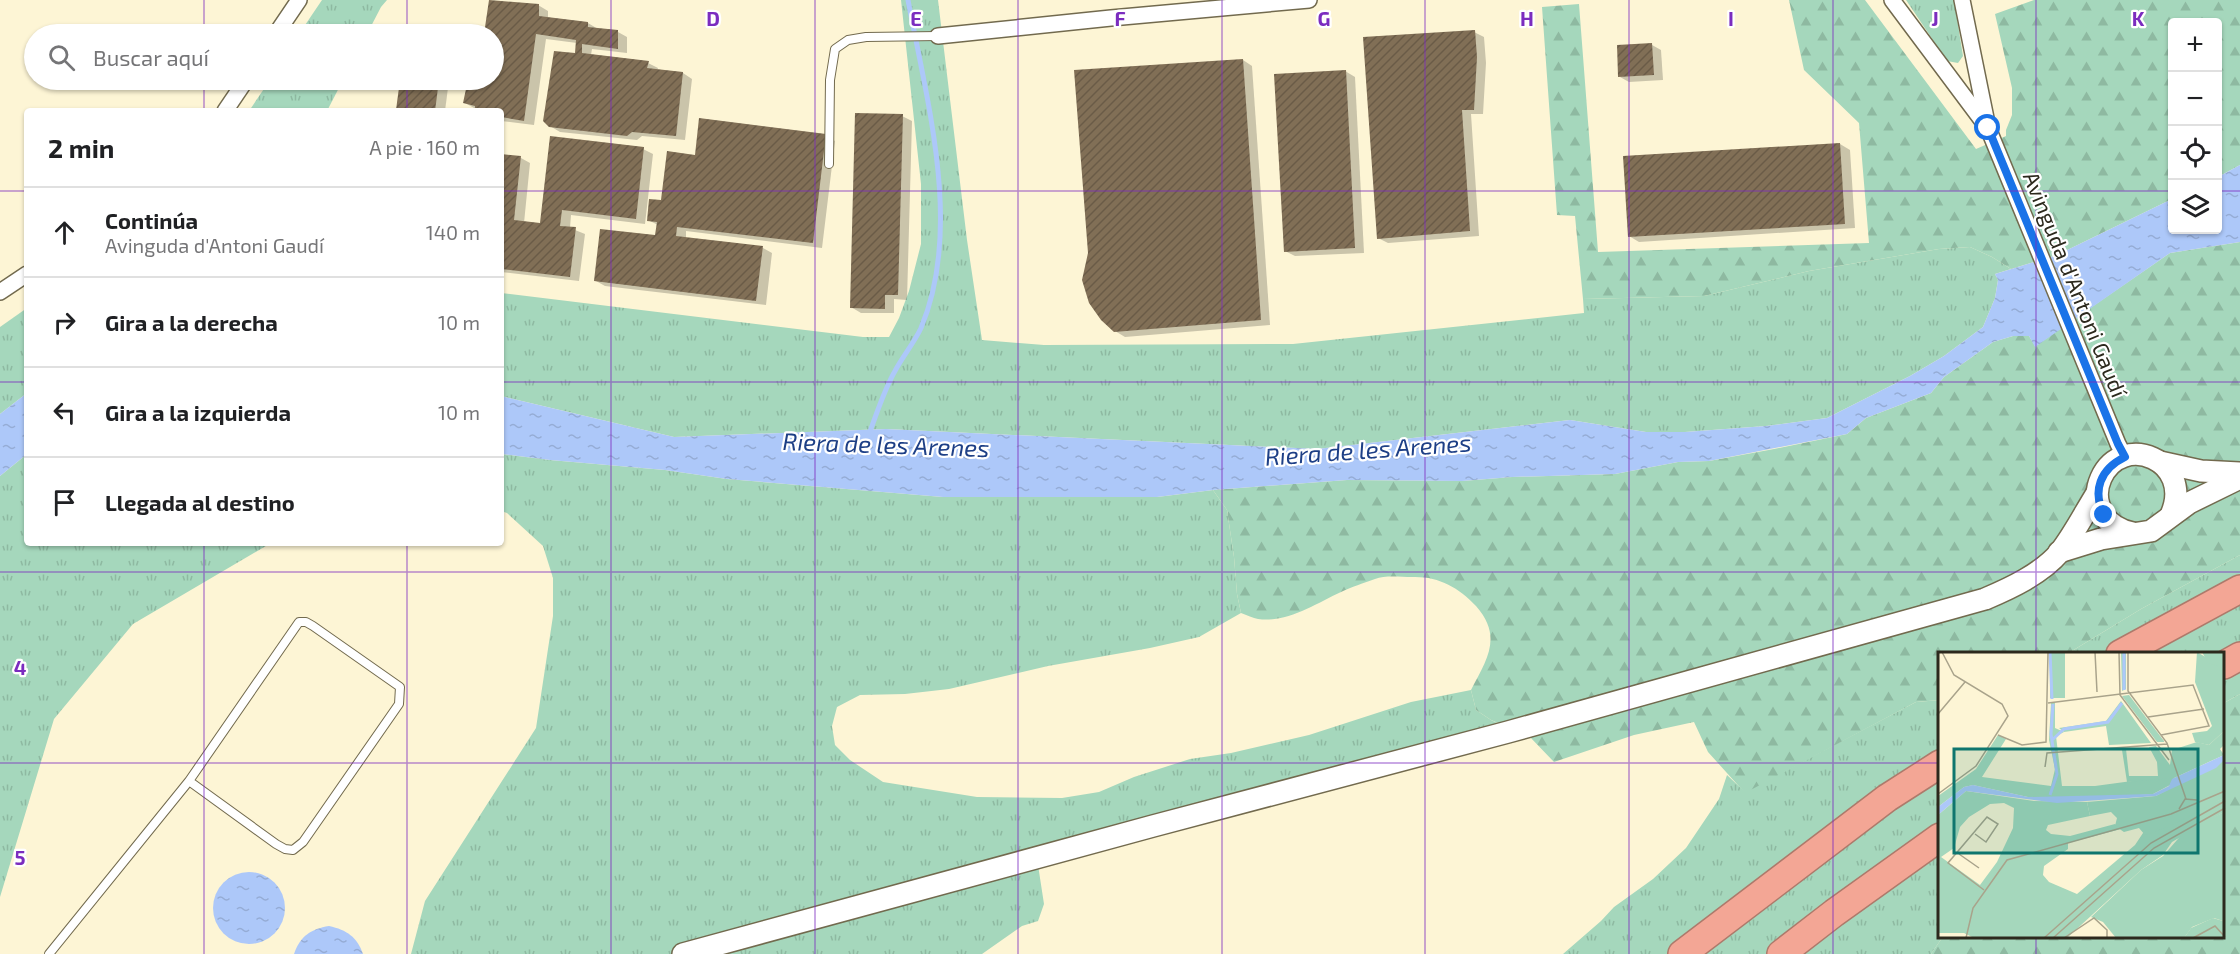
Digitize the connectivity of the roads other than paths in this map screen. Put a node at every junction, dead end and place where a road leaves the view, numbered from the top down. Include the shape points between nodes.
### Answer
1 (299, 0) edge
2 (1309, 0) edge
3 (1892, 0) edge
4 (1962, 0) edge
5 (283, 24) edge
6 (938, 36) joint
7 (239, 90) edge
8 (227, 108) edge
9 (1988, 128) junction
10 (829, 164) dead end
11 (24, 276) edge
12 (0, 292) edge
13 (2125, 457) junction
14 (2160, 462) junction
15 (2240, 473) edge
16 (2240, 478) edge
17 (2097, 493) junction
18 (2171, 515) junction
19 (2133, 533) junction
20 (2059, 552) junction
21 (2240, 589) edge
22 (2124, 652) edge
23 (2240, 656) edge
24 (2225, 664) edge
25 (1938, 765) edge
26 (189, 781) junction
27 (1938, 838) edge
28 (49, 954) edge
29 (683, 954) edge
30 (1683, 954) edge
31 (1781, 954) edge

1 - 5 street
2 - 6 street
3 - 9 street, Avinguda d'Antoni Gaudí
4 - 9 street, Avinguda d'Antoni Gaudí
6 - 10 lane via 848,40 835,49 830,80
7 - 8 street
9 - 13 street, Avinguda d'Antoni Gaudí
11 - 12 street
13 - 14 main road via 2146,455
13 - 17 main road via 2111,464
14 - 15 main road via 2201,471
14 - 18 main road via 2176,484 2177,499
16 - 18 main road
17 - 19 main road via 2099,506 2111,524
17 - 20 main road
18 - 19 main road via 2151,531
19 - 20 main road
20 - 29 main road via 2011,588 1944,612
21 - 22 highway
23 - 24 highway
25 - 30 highway via 1887,798
26 - 26 lane via 299,622 313,626 400,687 399,704 303,842 293,850 276,844
26 - 28 lane
27 - 31 highway

